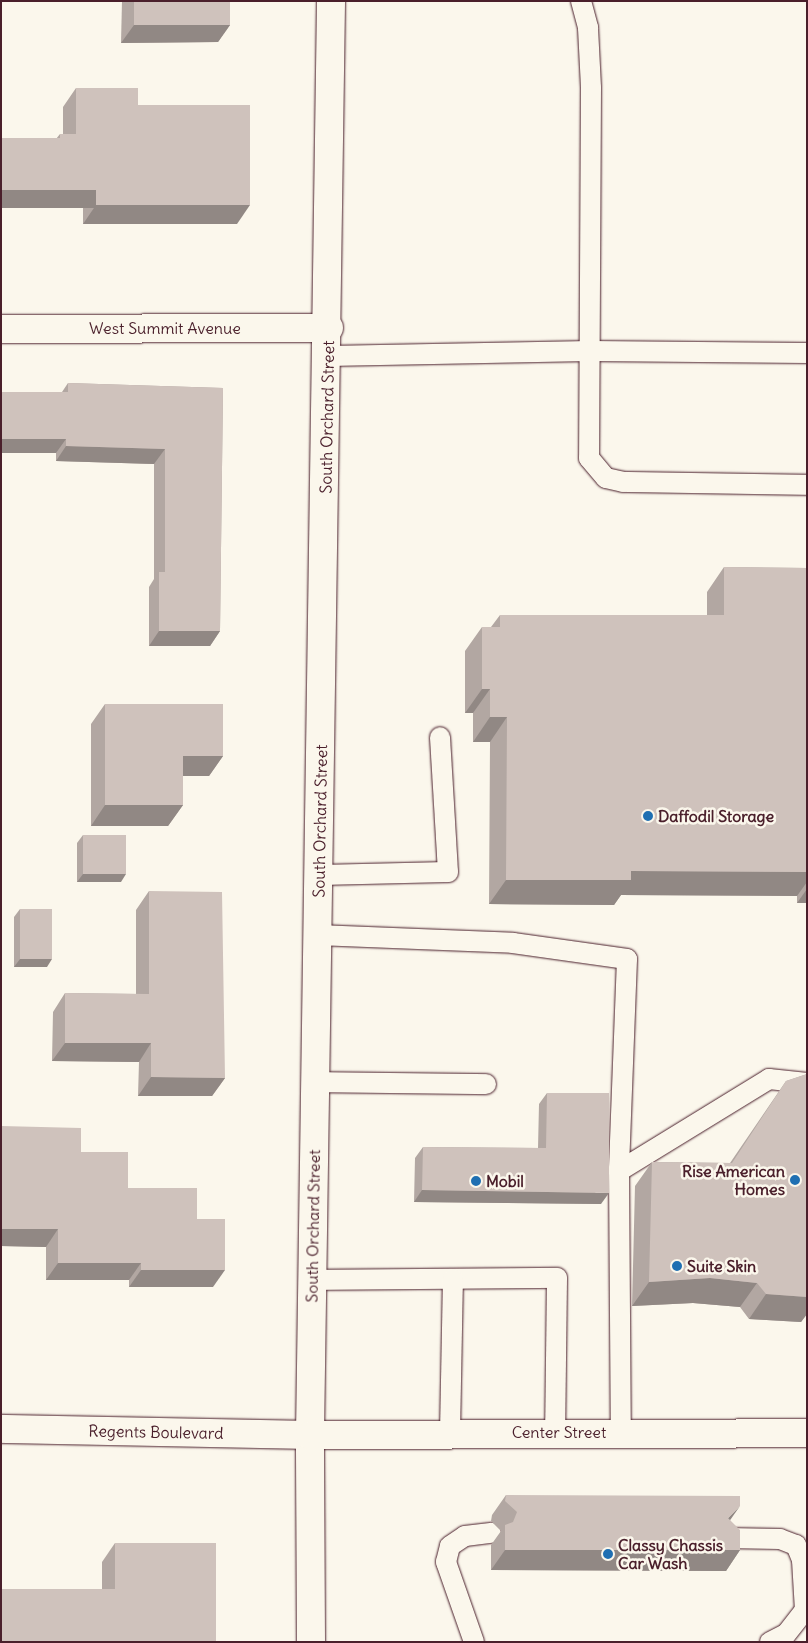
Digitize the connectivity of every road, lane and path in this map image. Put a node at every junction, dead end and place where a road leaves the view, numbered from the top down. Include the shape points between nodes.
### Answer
1 (331, 1) edge
2 (581, 1) edge
3 (329, 328) junction
4 (1, 329) edge
5 (590, 351) junction
6 (807, 353) edge
7 (328, 356) junction
8 (807, 484) edge
9 (440, 737) dead end
10 (319, 875) junction
11 (318, 935) junction
12 (315, 1082) junction
13 (807, 1083) edge
14 (486, 1084) dead end
15 (619, 1171) junction
16 (453, 1279) junction
17 (313, 1280) junction
18 (1, 1429) edge
19 (555, 1431) junction
20 (621, 1432) junction
21 (450, 1433) junction
22 (807, 1433) edge
23 (310, 1435) junction
24 (491, 1533) dead end
25 (726, 1538) edge
26 (311, 1642) edge
27 (474, 1642) edge
28 (770, 1642) edge

1 - 3 main road, South Orchard Street
2 - 5 lane via 588,28 591,88
3 - 4 main road, West Summit Avenue
3 - 7 main road, South Orchard Street
5 - 6 lane
5 - 7 lane
5 - 8 lane via 588,453 594,468 606,478
7 - 10 main road, South Orchard Street
9 - 10 lane via 448,872
10 - 11 main road, South Orchard Street
11 - 12 main road, South Orchard Street
11 - 15 lane via 513,943 627,959
12 - 14 lane
12 - 17 main road, South Orchard Street
13 - 15 lane via 769,1079
15 - 20 lane
16 - 17 lane
16 - 19 lane via 557,1278
16 - 21 lane
17 - 23 main road, South Orchard Street
18 - 23 main road, Regents Boulevard
19 - 20 main road, Center Street
19 - 21 main road, Center Street
20 - 22 main road, Center Street
21 - 23 main road, Center Street
23 - 26 main road, South Orchard Street
24 - 27 lane via 450,1546 446,1562
25 - 28 lane via 780,1539 796,1545 802,1560 805,1610 786,1634

